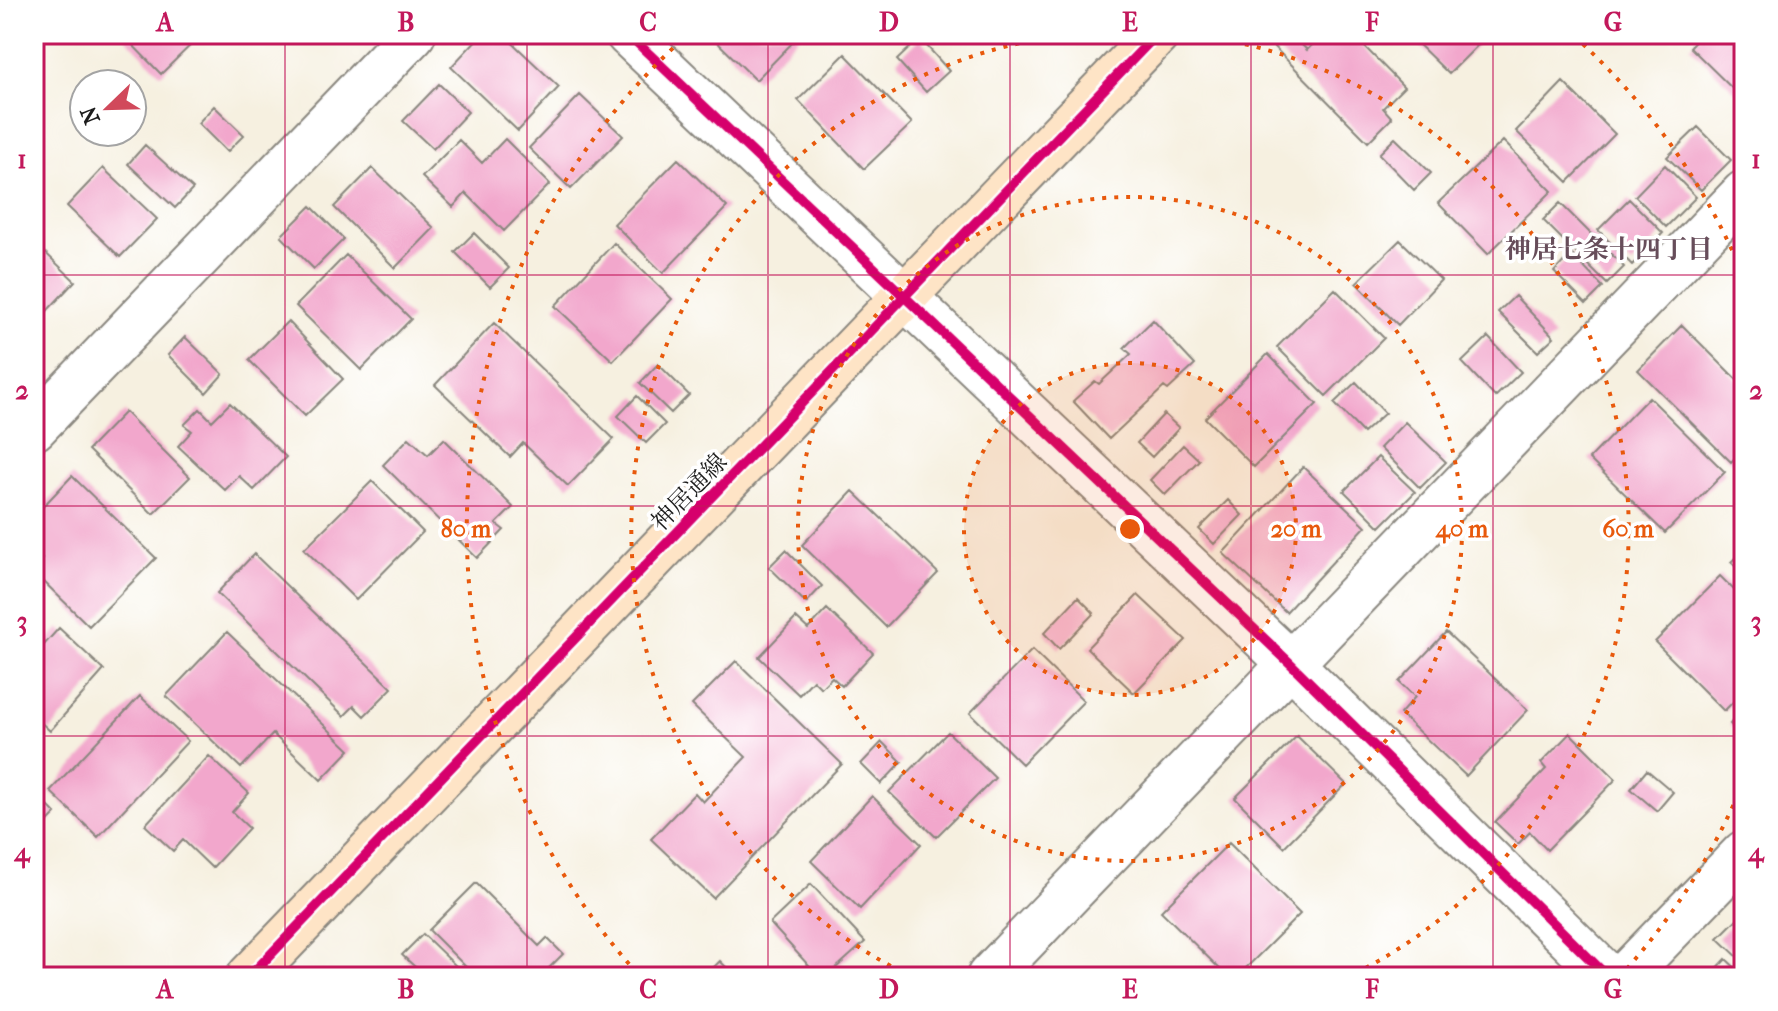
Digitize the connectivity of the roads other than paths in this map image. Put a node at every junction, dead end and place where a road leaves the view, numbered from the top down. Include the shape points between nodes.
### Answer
1 (413, 34) edge
2 (628, 34) edge
3 (1157, 34) edge
4 (1744, 193) edge
5 (903, 299) junction
6 (34, 428) edge
7 (1292, 665) junction
8 (1744, 853) edge
9 (249, 977) edge
10 (989, 977) edge
11 (1608, 977) edge
12 (1624, 977) edge

1 - 6 street
2 - 5 street
3 - 5 street, 神居通線
4 - 7 street
5 - 7 street
5 - 9 street, 神居通線
7 - 10 street
7 - 11 street
8 - 12 street

